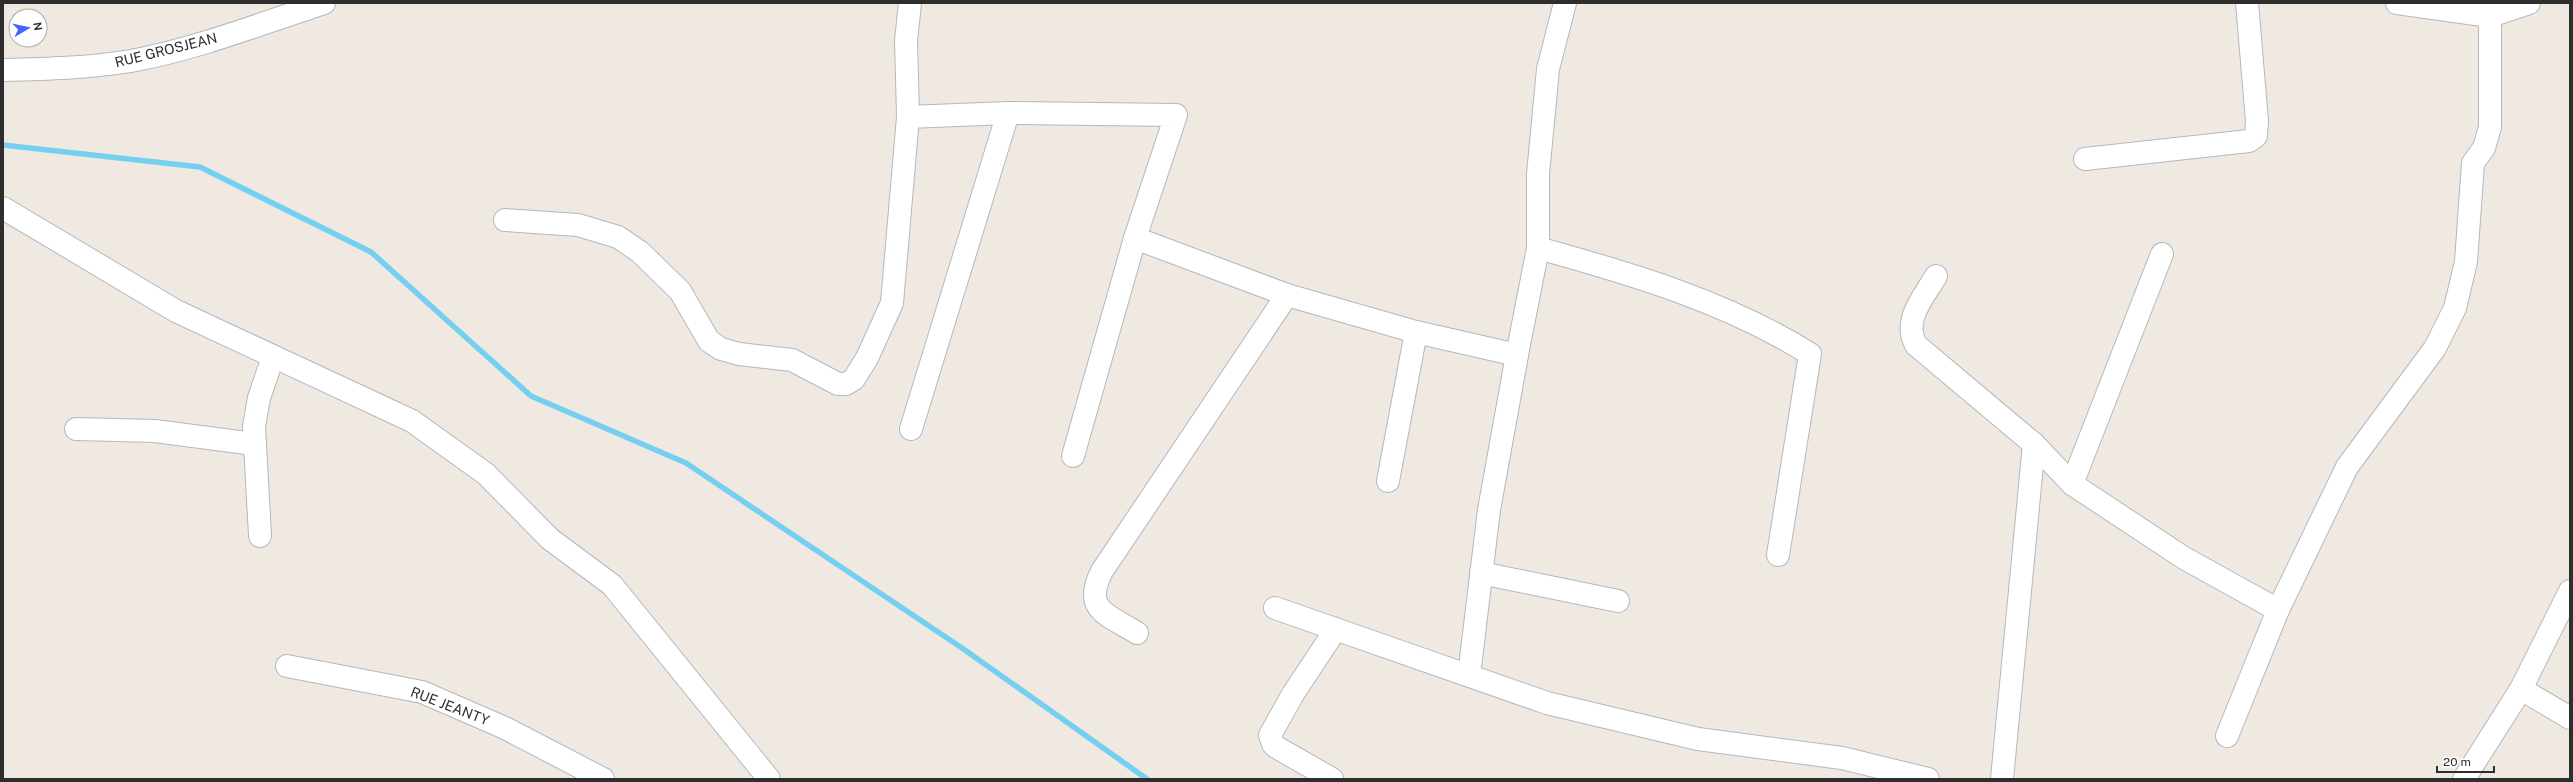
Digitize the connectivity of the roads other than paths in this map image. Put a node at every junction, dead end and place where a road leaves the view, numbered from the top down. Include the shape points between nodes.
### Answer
1 (324, 3) edge
2 (910, 3) edge
3 (1565, 3) edge
4 (2247, 3) edge
5 (2397, 3) edge
6 (2528, 3) edge
7 (2486, 9) edge
8 (3, 70) edge
9 (1008, 113) junction
10 (908, 117) junction
11 (2085, 159) dead end
12 (3, 208) edge
13 (505, 220) dead end
14 (1136, 238) junction
15 (1538, 248) junction
16 (2162, 254) dead end
17 (1936, 276) dead end
18 (1287, 295) junction
19 (1416, 332) junction
20 (1517, 355) junction
21 (273, 357) junction
22 (76, 429) dead end
23 (911, 429) dead end
24 (254, 444) junction
25 (2034, 444) junction
26 (1073, 456) dead end
27 (1388, 481) dead end
28 (2072, 484) junction
29 (260, 536) dead end
30 (1778, 556) dead end
31 (1481, 573) junction
32 (2570, 591) edge
33 (1618, 601) dead end
34 (1275, 608) dead end
35 (2278, 610) junction
36 (1336, 629) junction
37 (1137, 633) dead end
38 (287, 666) dead end
39 (1469, 675) junction
40 (2521, 689) junction
41 (2570, 718) edge
42 (2227, 736) dead end
43 (1888, 774) edge
44 (603, 779) edge
45 (769, 779) edge
46 (1332, 779) edge
47 (1928, 779) edge
48 (2002, 779) edge
49 (2464, 779) edge

1 - 8 street, RUE GROSJEAN via 207,41 132,61 78,68
2 - 10 street via 906,41
3 - 15 street via 1548,69 1538,174
4 - 11 street via 2257,121 2256,136 2249,142
5 - 7 street
6 - 7 street
7 - 35 street via 2490,127 2484,148 2473,163 2466,262 2455,308 2435,348 2347,467
9 - 10 street
9 - 14 street via 1176,115
9 - 23 street
10 - 13 street via 892,302 867,358 854,379 846,384 838,384 792,360 739,354 721,349 709,341 680,291 640,252 618,237 578,225
12 - 21 street via 176,311
14 - 18 street
14 - 26 street
15 - 20 street
15 - 30 street via 1694,296 1789,341 1810,354
16 - 28 street
17 - 25 street via 1913,316 1910,327 1916,345
18 - 19 street
18 - 37 street via 1102,571 1094,587 1093,596 1103,612
19 - 20 street
19 - 27 street
20 - 31 street via 1489,510
21 - 24 street via 259,398
21 - 45 street via 412,421 486,474 550,539 612,585
22 - 24 street via 162,431
24 - 29 street
25 - 28 street
25 - 48 street
28 - 35 street via 2184,558
31 - 33 street
31 - 39 street
32 - 40 street
34 - 36 street
35 - 42 street
36 - 39 street
36 - 46 street via 1293,694 1270,735 1276,747
38 - 44 street, RUE JEANTY via 422,692 506,728
39 - 43 street via 1547,703 1698,739 1807,752
40 - 41 street
40 - 49 street
43 - 47 street

